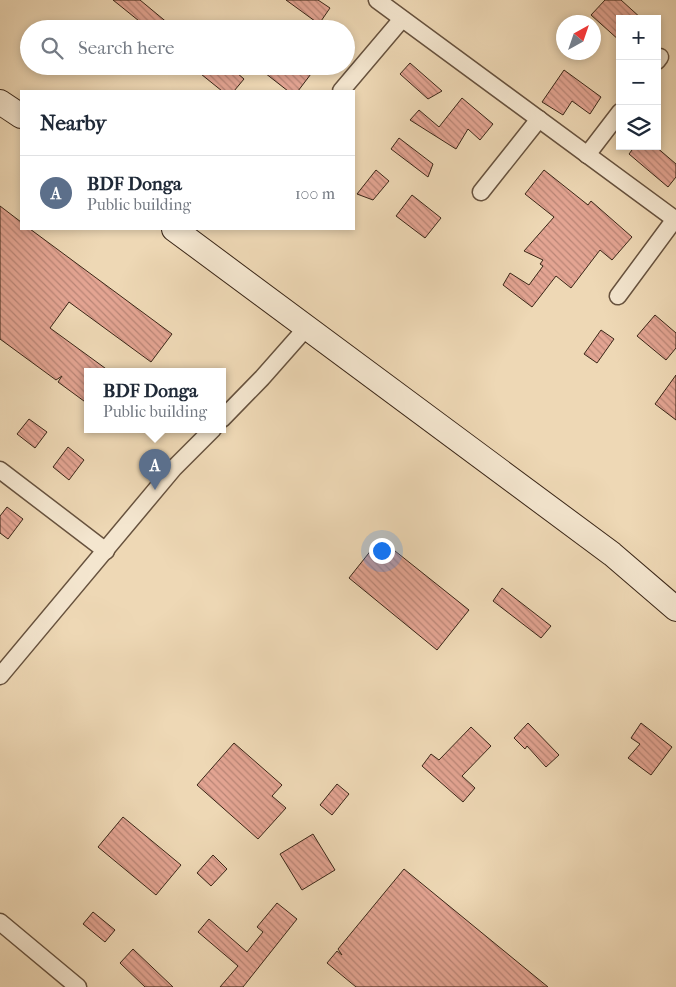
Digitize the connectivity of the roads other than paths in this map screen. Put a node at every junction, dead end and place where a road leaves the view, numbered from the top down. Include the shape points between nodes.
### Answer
1 (376, 0) edge
2 (402, 19) junction
3 (355, 74) edge
4 (355, 75) edge
5 (342, 90) edge
6 (616, 117) edge
7 (539, 119) junction
8 (587, 155) junction
9 (481, 192) dead end
10 (675, 220) edge
11 (175, 230) edge
12 (618, 296) dead end
13 (307, 327) junction
14 (226, 414) edge
15 (208, 433) edge
16 (0, 470) edge
17 (106, 551) junction
18 (612, 554) junction
19 (676, 594) edge
20 (676, 608) edge
21 (0, 676) edge
22 (0, 922) edge
23 (78, 987) edge

1 - 2 street
2 - 3 street
2 - 7 street
4 - 5 street
6 - 8 street
7 - 8 street
7 - 9 street
8 - 10 street
10 - 12 street
11 - 13 main road
13 - 14 street
13 - 18 main road
15 - 17 street via 174,468
16 - 17 street
17 - 21 street
18 - 19 main road
18 - 20 main road
22 - 23 street

